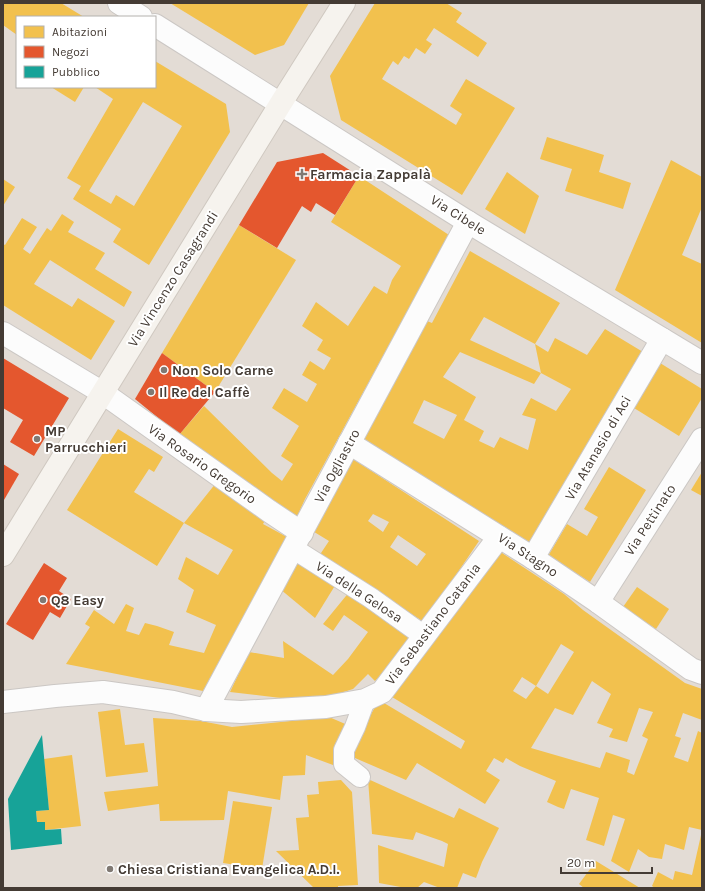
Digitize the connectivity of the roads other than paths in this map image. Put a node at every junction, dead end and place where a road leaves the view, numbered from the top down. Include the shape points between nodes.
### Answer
1 (119, 3) edge
2 (344, 3) edge
3 (139, 16) edge
4 (156, 26) edge
5 (280, 103) junction
6 (468, 222) junction
7 (3, 332) edge
8 (662, 339) junction
9 (702, 363) edge
10 (102, 393) junction
11 (702, 439) edge
12 (349, 444) junction
13 (499, 537) junction
14 (298, 541) junction
15 (3, 555) edge
16 (534, 558) junction
17 (598, 602) junction
18 (424, 636) junction
19 (702, 673) edge
20 (365, 700) junction
21 (3, 702) edge
22 (206, 710) junction
23 (360, 777) dead end

1 - 3 street
2 - 5 main road, Via Vincenzo Casagrandi
4 - 5 street, Via Cibele
5 - 6 street, Via Cibele
5 - 10 main road, Via Vincenzo Casagrandi
6 - 8 street, Via Cibele
6 - 12 street, Via Ogliastro
7 - 10 street, Via Rosario Gregorio
8 - 9 street, Via Cibele
8 - 16 street, Via Atanasio di Aci
10 - 14 street, Via Rosario Gregorio via 269,511
10 - 15 main road, Via Vincenzo Casagrandi
11 - 17 street, Via Pettinato
12 - 13 street, Via Stagno
12 - 14 street, Via Ogliastro
13 - 16 street, Via Stagno
13 - 18 street, Via Sebastiano Catania
14 - 18 street, Via della Gelosa
14 - 22 street, Via Ogliastro
16 - 17 street, Via Stagno
17 - 19 street, Via Stagno via 691,669
18 - 20 street, Via Sebastiano Catania via 382,692
20 - 22 street, Via Sebastiano Catania via 326,707 241,712
20 - 23 street via 344,750 344,764
21 - 22 street, Via Sebastiano Catania via 103,692 173,702

